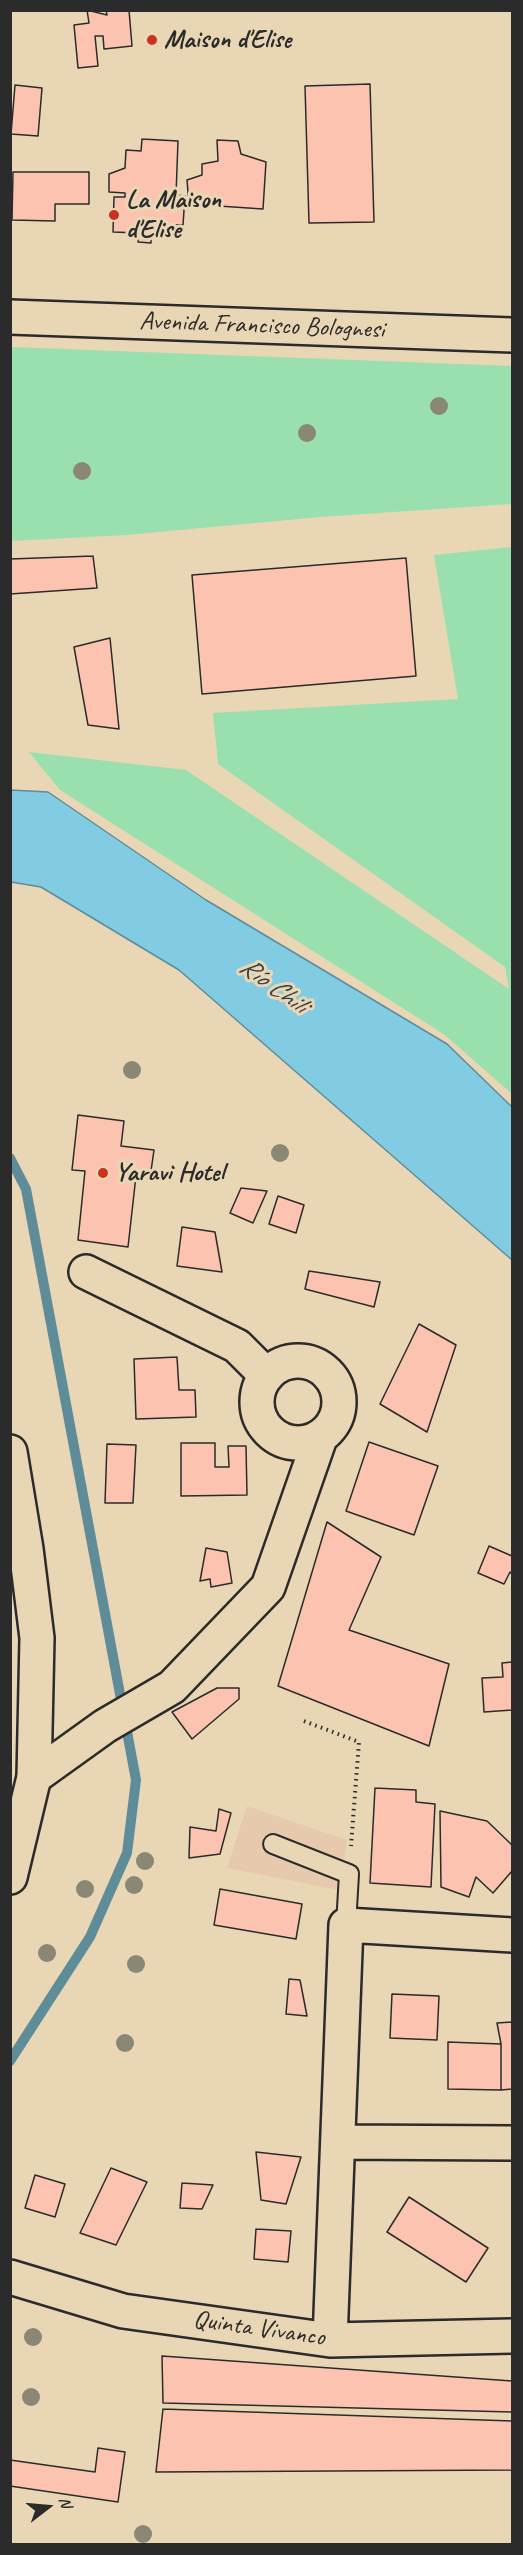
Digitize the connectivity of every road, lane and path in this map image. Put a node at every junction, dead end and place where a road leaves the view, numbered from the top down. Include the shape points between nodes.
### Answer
1 (10, 317) edge
2 (513, 335) edge
3 (86, 1272) dead end
4 (266, 1375) junction
5 (320, 1438) junction
6 (10, 1452) edge
7 (304, 1721) dead end
8 (22, 1773) edge
9 (273, 1844) dead end
10 (11, 1874) edge
11 (349, 1874) junction
12 (346, 1925) junction
13 (513, 1935) edge
14 (338, 2142) junction
15 (513, 2143) edge
16 (10, 2277) edge
17 (513, 2337) edge
18 (330, 2340) junction

1 - 2 street, Avenida Francisco Bolognesi
3 - 4 street via 237,1346
4 - 5 street via 257,1400 263,1424 282,1441 308,1443
4 - 5 street via 277,1366 305,1361 330,1375 340,1402 338,1416
5 - 8 street via 268,1587 172,1687
6 - 8 street via 37,1638
7 - 11 path via 359,1742
8 - 10 street
9 - 11 lane
11 - 12 lane
12 - 13 street
12 - 14 street
14 - 15 street
14 - 18 street
16 - 18 street, Quinta Vivanco via 123,2311
17 - 18 street, Quinta Vivanco

